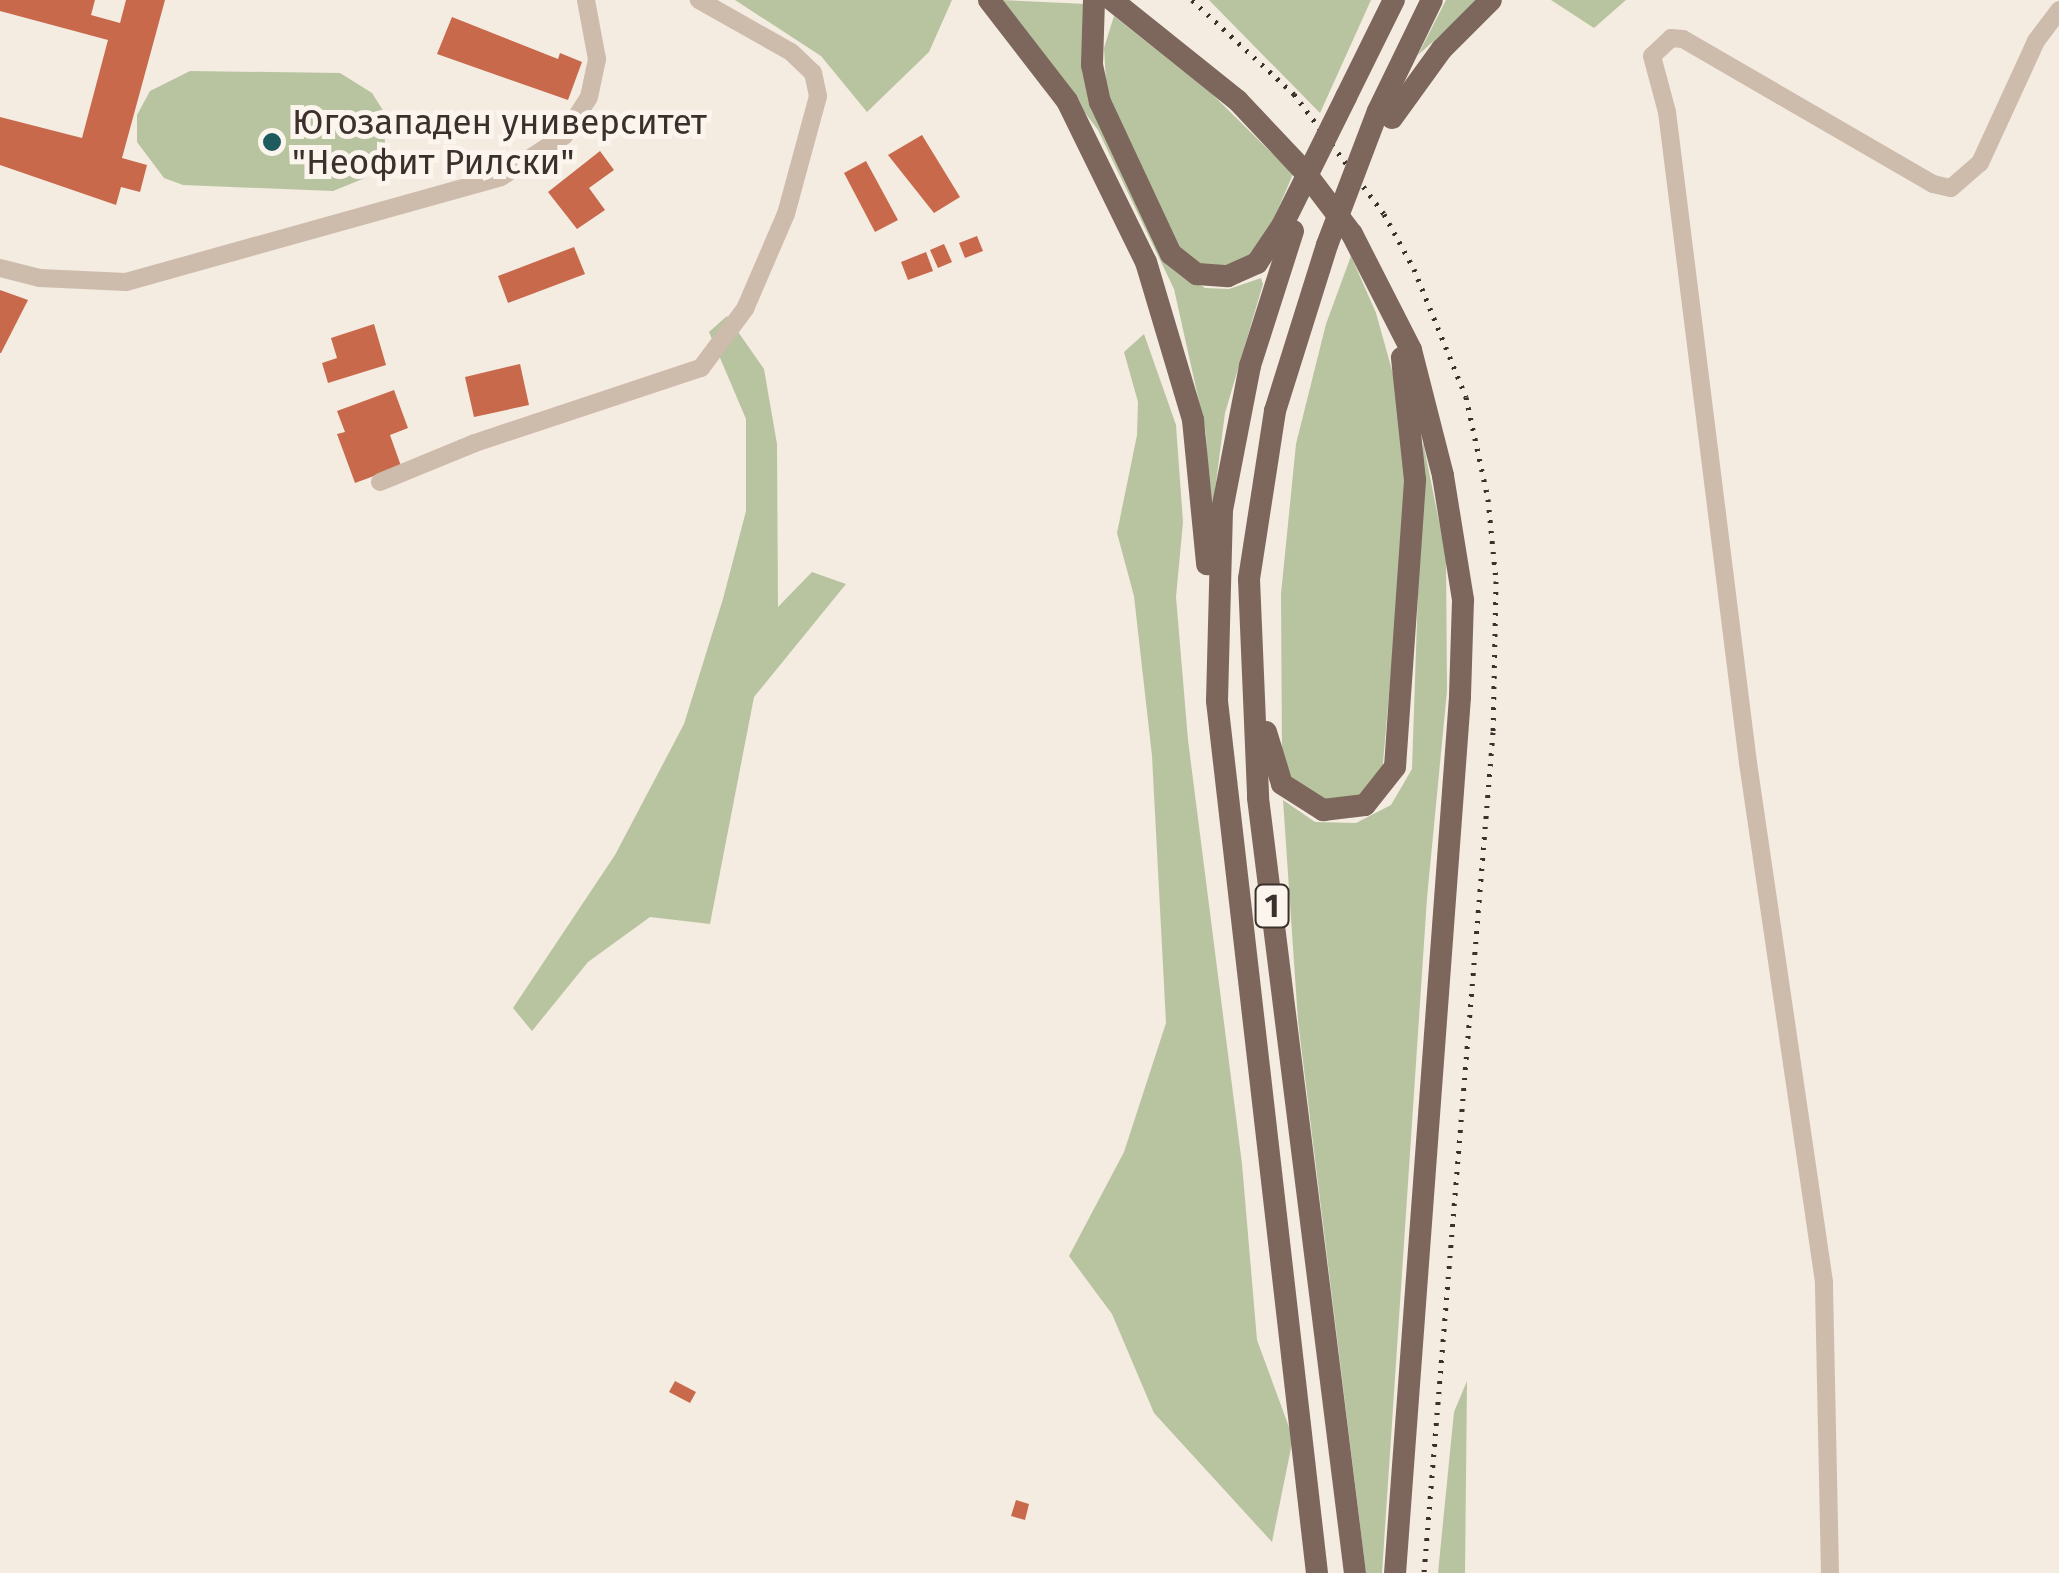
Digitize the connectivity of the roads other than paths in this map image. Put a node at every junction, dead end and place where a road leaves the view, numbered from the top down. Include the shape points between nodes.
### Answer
1 (586, 0) edge
2 (699, 0) edge
3 (989, 0) edge
4 (1094, 0) edge
5 (1112, 0) edge
6 (1394, 0) edge
7 (1432, 0) edge
8 (1491, 0) edge
9 (2059, 10) edge
10 (1385, 114) junction
11 (1288, 228) junction
12 (1370, 264) junction
13 (0, 268) edge
14 (380, 482) dead end
15 (1248, 579) junction
16 (1216, 701) junction
17 (1318, 1573) edge
18 (1355, 1573) edge
19 (1395, 1573) edge
20 (1830, 1573) edge

1 - 13 street via 597,59 589,97 564,136 514,171 126,282 40,278
2 - 14 street via 791,52 813,74 818,96 786,214 746,309 701,368 474,443
3 - 16 main road via 1042,63 1088,136 1146,262 1180,362 1200,463
4 - 11 main road via 1092,65 1100,102 1171,254 1197,274 1228,276 1258,263
5 - 12 main road via 1169,40 1274,137
6 - 11 main road, 1, bridge
7 - 10 main road, 1
8 - 10 main road
9 - 20 street via 2036,41 1980,162 1950,188 1932,184 1684,38 1671,38 1652,56 1667,112 1748,764 1824,1282
10 - 15 main road, 1, bridge via 1327,245 1275,410
11 - 16 main road, 1 via 1225,492
12 - 15 main road via 1402,357 1415,480 1400,748 1386,782 1365,805 1323,810 1282,784 1266,739
12 - 19 main road via 1422,384 1463,600
15 - 18 main road, 1 via 1258,798
16 - 17 main road, 1

